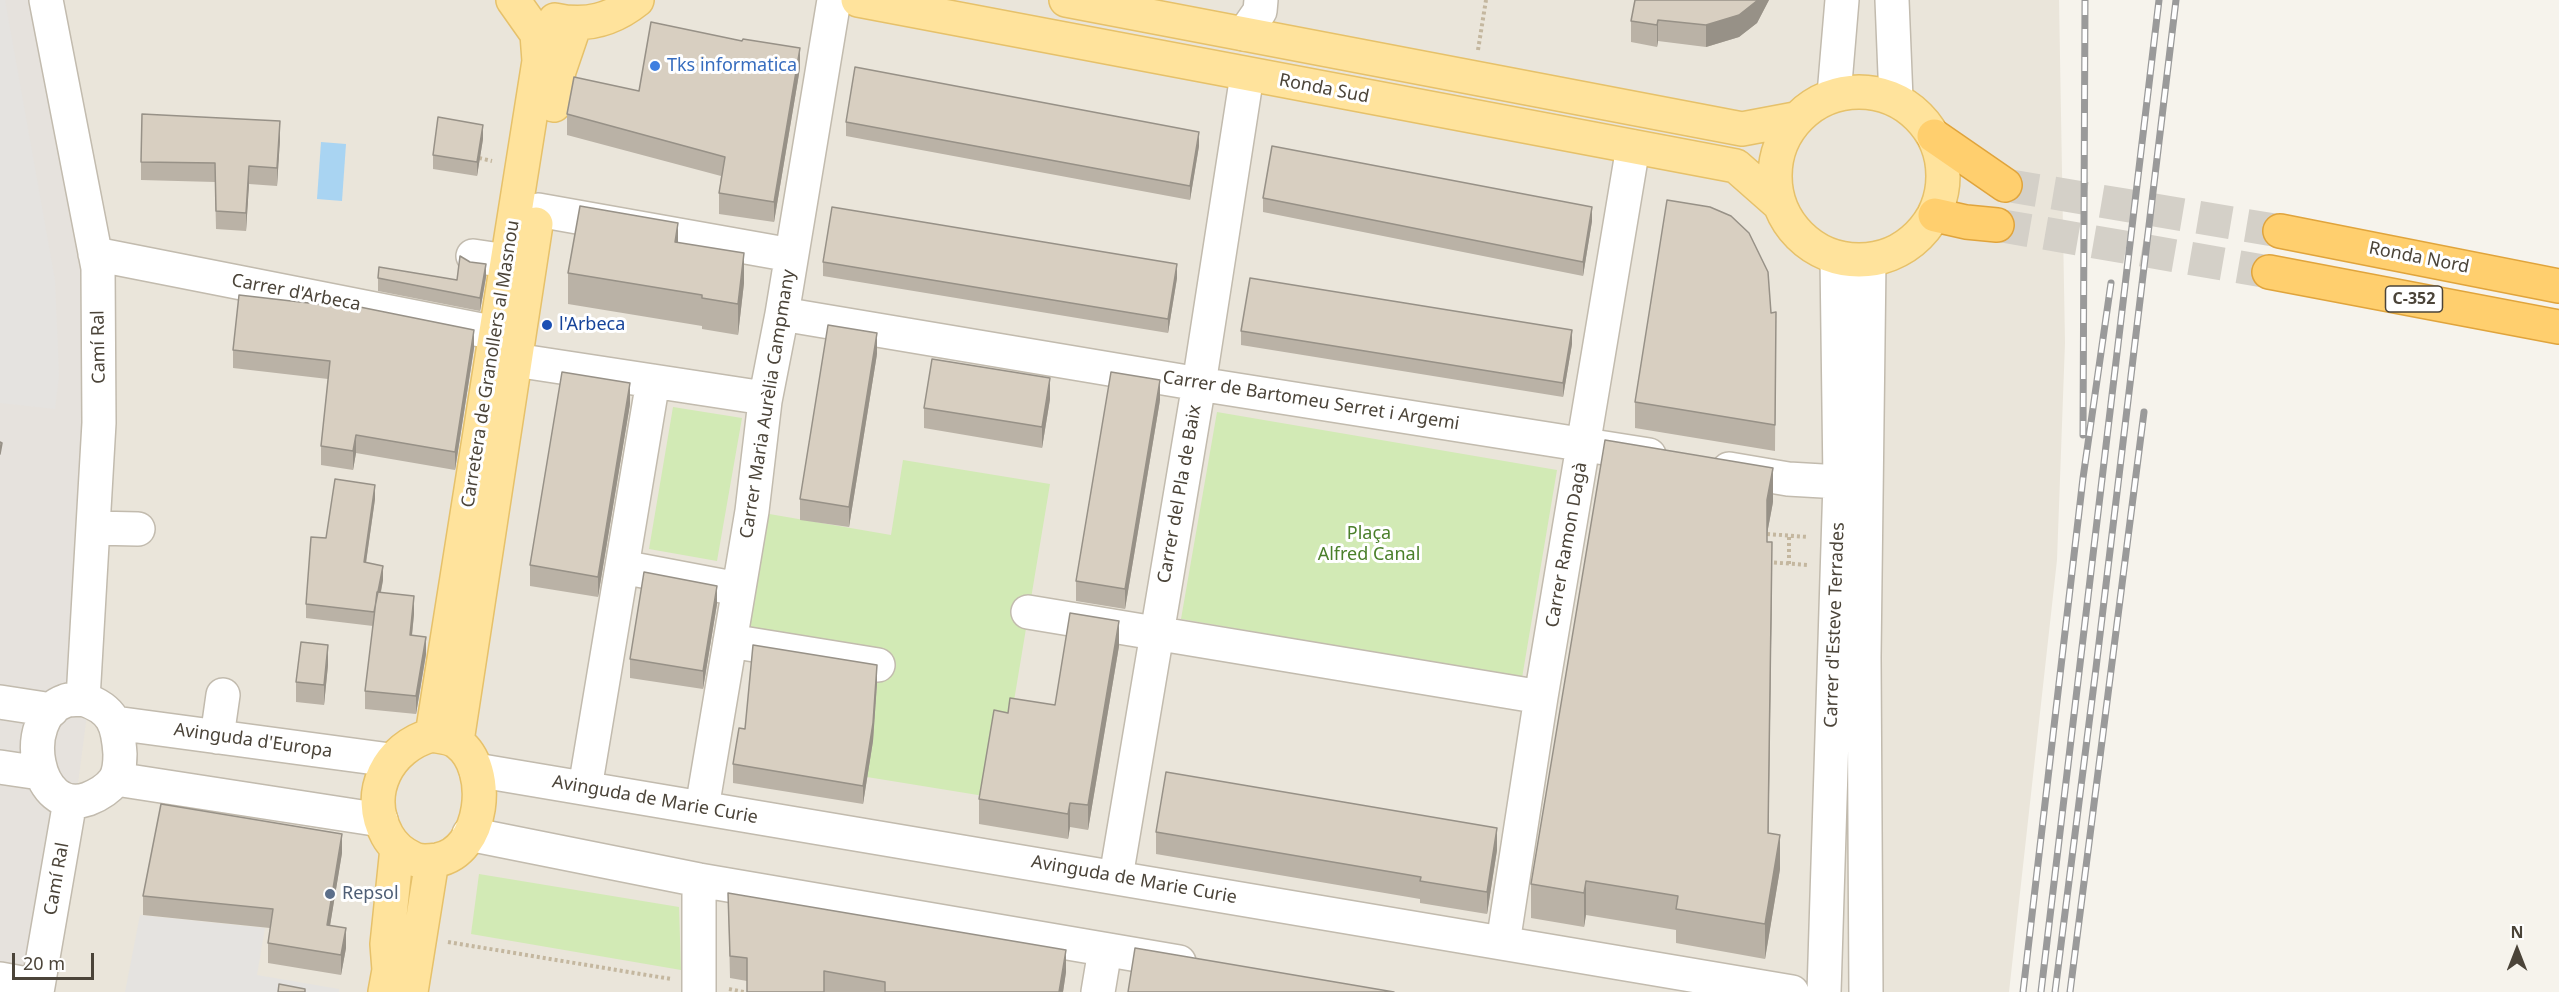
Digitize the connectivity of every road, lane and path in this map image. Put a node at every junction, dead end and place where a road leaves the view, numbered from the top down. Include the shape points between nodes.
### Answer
1 (46, 0) edge
2 (514, 0) edge
3 (637, 0) edge
4 (834, 0) edge
5 (858, 0) edge
6 (1066, 0) edge
7 (1261, 0) edge
8 (1486, 0) edge
9 (1842, 0) edge
10 (1892, 0) edge
11 (575, 24) junction
12 (1244, 34) junction
13 (1247, 75) junction
14 (1473, 78) junction
15 (1834, 95) junction
16 (1896, 99) junction
17 (1795, 119) junction
18 (1934, 136) junction
19 (1633, 147) junction
20 (2005, 185) tunnel mouth
21 (1778, 203) junction
22 (538, 210) junction
23 (1935, 215) junction
24 (1997, 225) tunnel mouth
25 (2280, 231) tunnel mouth
26 (95, 254) junction
27 (791, 255) junction
28 (473, 256) dead end
29 (1853, 259) junction
30 (507, 261) junction
31 (2269, 272) tunnel mouth
32 (2551, 282) edge
33 (782, 314) junction
34 (2559, 327) edge
35 (496, 333) junction
36 (515, 360) junction
37 (653, 381) junction
38 (1199, 384) junction
39 (765, 401) junction
40 (1584, 443) junction
41 (1840, 482) junction
42 (93, 528) junction
43 (138, 529) dead end
44 (1767, 534) edge
45 (1790, 536) junction
46 (1837, 553) junction
47 (1767, 562) edge
48 (1789, 564) junction
49 (622, 567) junction
50 (738, 589) junction
51 (1028, 612) dead end
52 (1155, 633) junction
53 (730, 641) junction
54 (878, 665) edge
55 (223, 695) dead end
56 (1541, 697) junction
57 (83, 699) junction
58 (0, 702) edge
59 (52, 710) junction
60 (115, 723) junction
61 (217, 737) junction
62 (444, 738) junction
63 (390, 760) junction
64 (0, 766) edge
65 (476, 770) junction
66 (40, 773) junction
67 (116, 779) junction
68 (585, 788) junction
69 (70, 801) junction
70 (702, 808) junction
71 (381, 820) junction
72 (469, 834) junction
73 (397, 848) junction
74 (432, 861) junction
75 (1116, 877) junction
76 (699, 880) junction
77 (420, 937) junction
78 (1503, 943) junction
79 (1105, 950) junction
80 (1208, 967) edge
81 (0, 979) edge
82 (699, 988) edge
83 (37, 989) edge
84 (385, 992) edge
85 (411, 992) edge
86 (744, 992) edge
87 (1098, 992) edge
88 (1792, 992) edge
89 (1824, 992) edge
90 (1866, 992) edge

1 - 26 street, Camí Ral
2 - 11 main road via 548,19
2 - 30 main road, Carretera de Granollers al Masnou via 537,34 539,61
3 - 11 main road via 611,16
4 - 27 street, Carrer Maria Aurèlia Campmany
5 - 13 main road, Ronda Sud
6 - 12 main road
7 - 12 street via 1260,11
8 - 14 path
9 - 15 street
10 - 16 street
11 - 22 main road, Carretera de Granollers al Masnou via 559,71
12 - 14 main road
13 - 19 main road, Ronda Sud
13 - 38 street, Carrer del Pla de Baix
14 - 17 main road via 1742,129
15 - 16 main road via 1860,91
15 - 17 main road
16 - 18 main road via 1919,116
17 - 21 main road via 1778,152 1774,175
18 - 20 highway
18 - 23 main road via 1943,160 1944,190
19 - 21 main road, Ronda Sud via 1736,166
19 - 40 street, Carrer Ramon Dagà
21 - 29 main road via 1791,226 1813,247
22 - 27 street
22 - 36 main road, Carretera de Granollers al Masnou
23 - 24 highway
23 - 29 main road via 1919,237 1897,252
25 - 32 highway, Ronda Nord / C-352
26 - 35 street, Carrer d'Arbeca
26 - 42 street, Camí Ral via 99,423
27 - 33 street, Carrer Maria Aurèlia Campmany
28 - 30 street
29 - 41 street, Carrer d'Esteve Terrades
29 - 90 street, Carrer d'Esteve Terrades via 1864,657
30 - 35 main road, Carretera de Granollers al Masnou
31 - 34 highway, C-352
33 - 38 street, Carrer de Bartomeu Serret i Argemi
33 - 39 street, Carrer Maria Aurèlia Campmany
35 - 62 main road, Carretera de Granollers al Masnou
36 - 37 street
36 - 62 main road, Carretera de Granollers al Masnou
37 - 39 street
37 - 49 street
38 - 40 street, Carrer de Bartomeu Serret i Argemi
38 - 52 street, Carrer del Pla de Baix
39 - 50 street, Carrer Maria Aurèlia Campmany
40 - 41 street, Carrer de Bartomeu Serret i Argemi via 1788,479
40 - 56 street, Carrer Ramon Dagà
41 - 46 street, Carrer d'Esteve Terrades
42 - 43 street
42 - 57 street, Camí Ral
44 - 45 path
45 - 46 path
45 - 48 path
46 - 48 path
46 - 89 street, Carrer d'Esteve Terrades
47 - 48 path
49 - 50 street
49 - 68 street
50 - 53 street, Carrer Maria Aurèlia Campmany
51 - 52 street
52 - 56 street
52 - 75 street, Carrer del Pla de Baix
53 - 54 street
53 - 70 street, Carrer Maria Aurèlia Campmany
55 - 61 street
56 - 78 street, Carrer Ramon Dagà
57 - 59 street via 64,701
57 - 60 street via 98,704
58 - 59 street
59 - 66 street via 45,718 38,742
60 - 61 street, Avinguda d'Europa
60 - 67 street via 120,762
61 - 63 street, Avinguda d'Europa
62 - 63 main road via 418,739
62 - 65 main road via 467,752
63 - 71 main road via 380,788
64 - 66 street
65 - 68 street, Avinguda de Marie Curie
65 - 72 main road via 478,804
66 - 69 street via 57,794
67 - 69 street via 97,795
67 - 71 street
68 - 70 street, Avinguda de Marie Curie
69 - 83 street, Camí Ral
70 - 75 street, Avinguda de Marie Curie
71 - 73 main road
72 - 74 main road via 451,855
72 - 76 street
73 - 74 main road via 419,861
73 - 84 main road
74 - 77 main road
75 - 78 street, Avinguda de Marie Curie
76 - 79 street
76 - 82 street
77 - 82 path
77 - 85 main road
78 - 88 street, Avinguda de Marie Curie
79 - 80 street
79 - 87 street
81 - 83 street
82 - 86 path

